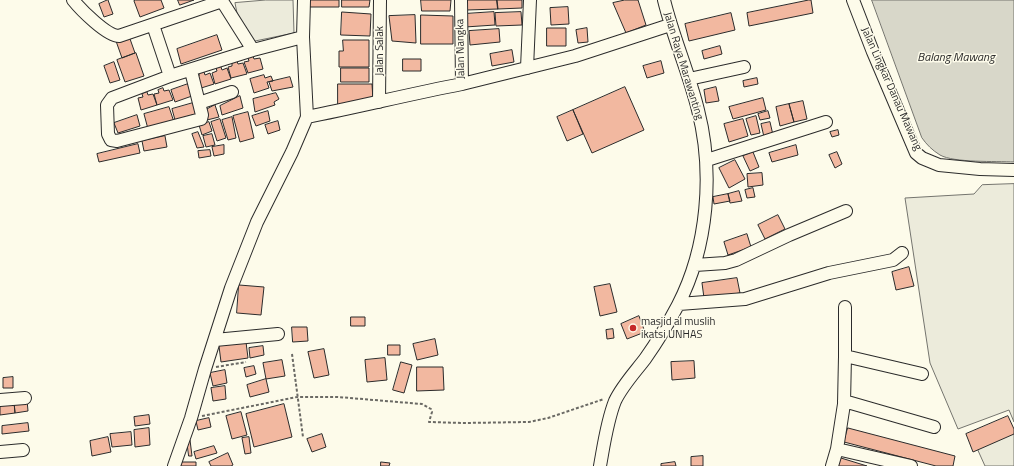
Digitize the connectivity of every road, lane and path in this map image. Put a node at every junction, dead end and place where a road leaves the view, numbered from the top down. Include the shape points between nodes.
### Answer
1 (73, 0) edge
2 (304, 0) edge
3 (380, 0) edge
4 (461, 0) edge
5 (530, 0) edge
6 (664, 0) edge
7 (853, 0) edge
8 (153, 24) junction
9 (670, 25) junction
10 (303, 37) junction
11 (253, 50) junction
12 (744, 67) dead end
13 (527, 68) junction
14 (191, 71) junction
15 (170, 76) junction
16 (689, 79) junction
17 (462, 84) junction
18 (232, 92) dead end
19 (379, 102) junction
20 (199, 103) junction
21 (306, 117) junction
22 (826, 122) dead end
23 (707, 160) junction
24 (1014, 170) edge
25 (846, 211) dead end
26 (902, 253) dead end
27 (695, 264) junction
28 (679, 304) junction
29 (845, 307) dead end
30 (278, 334) dead end
31 (214, 340) junction
32 (292, 354) dead end
33 (845, 356) junction
34 (246, 362) dead end
35 (206, 369) junction
36 (922, 374) dead end
37 (620, 393) junction
38 (297, 397) junction
39 (25, 398) dead end
40 (0, 400) edge
41 (844, 401) junction
42 (192, 418) junction
43 (934, 427) dead end
44 (303, 437) dead end
45 (836, 449) junction
46 (23, 450) dead end
47 (0, 452) edge
48 (174, 466) edge
49 (600, 466) edge
50 (832, 466) edge
51 (911, 466) edge

1 - 8 street via 114,36
2 - 10 street
3 - 19 street, Jalan Salak
4 - 17 street, Jalan Nangka
5 - 13 street
6 - 9 street, Jalan Raya Marawanting
7 - 24 street, Jalan Lingkar Danau Mawang via 916,153 939,165
8 - 11 street via 222,0
8 - 15 street
9 - 13 street via 575,56
9 - 16 street, Jalan Raya Marawanting
10 - 11 street
10 - 21 street
11 - 14 street
12 - 16 street
13 - 17 street
14 - 15 street
14 - 20 street
15 - 20 street via 110,100 107,105 108,134 111,140 117,141 200,120 203,116
16 - 23 street, Jalan Raya Marawanting
17 - 19 street, Jalan Nangka
18 - 20 street
19 - 21 street, Jalan Nangka
21 - 31 street via 292,152 257,222
22 - 23 street
23 - 27 street, Jalan Raya Marawanting via 706,206
25 - 27 street via 725,264
26 - 28 street via 893,260 829,273 745,299
27 - 28 street, Jalan Raya Marawanting
28 - 37 street, Jalan Raya Marawanting via 657,341
29 - 33 street
30 - 31 street
31 - 35 street
32 - 38 path
33 - 36 street
33 - 41 street
34 - 35 path
35 - 42 street
37 - 38 path via 537,421 464,423 429,422 431,409 422,404 338,397
37 - 49 street, Jalan Raya Marawanting via 608,423
38 - 42 path
38 - 44 path
39 - 40 street
41 - 43 street
41 - 45 street
42 - 48 street
45 - 50 street
45 - 51 street
46 - 47 street

